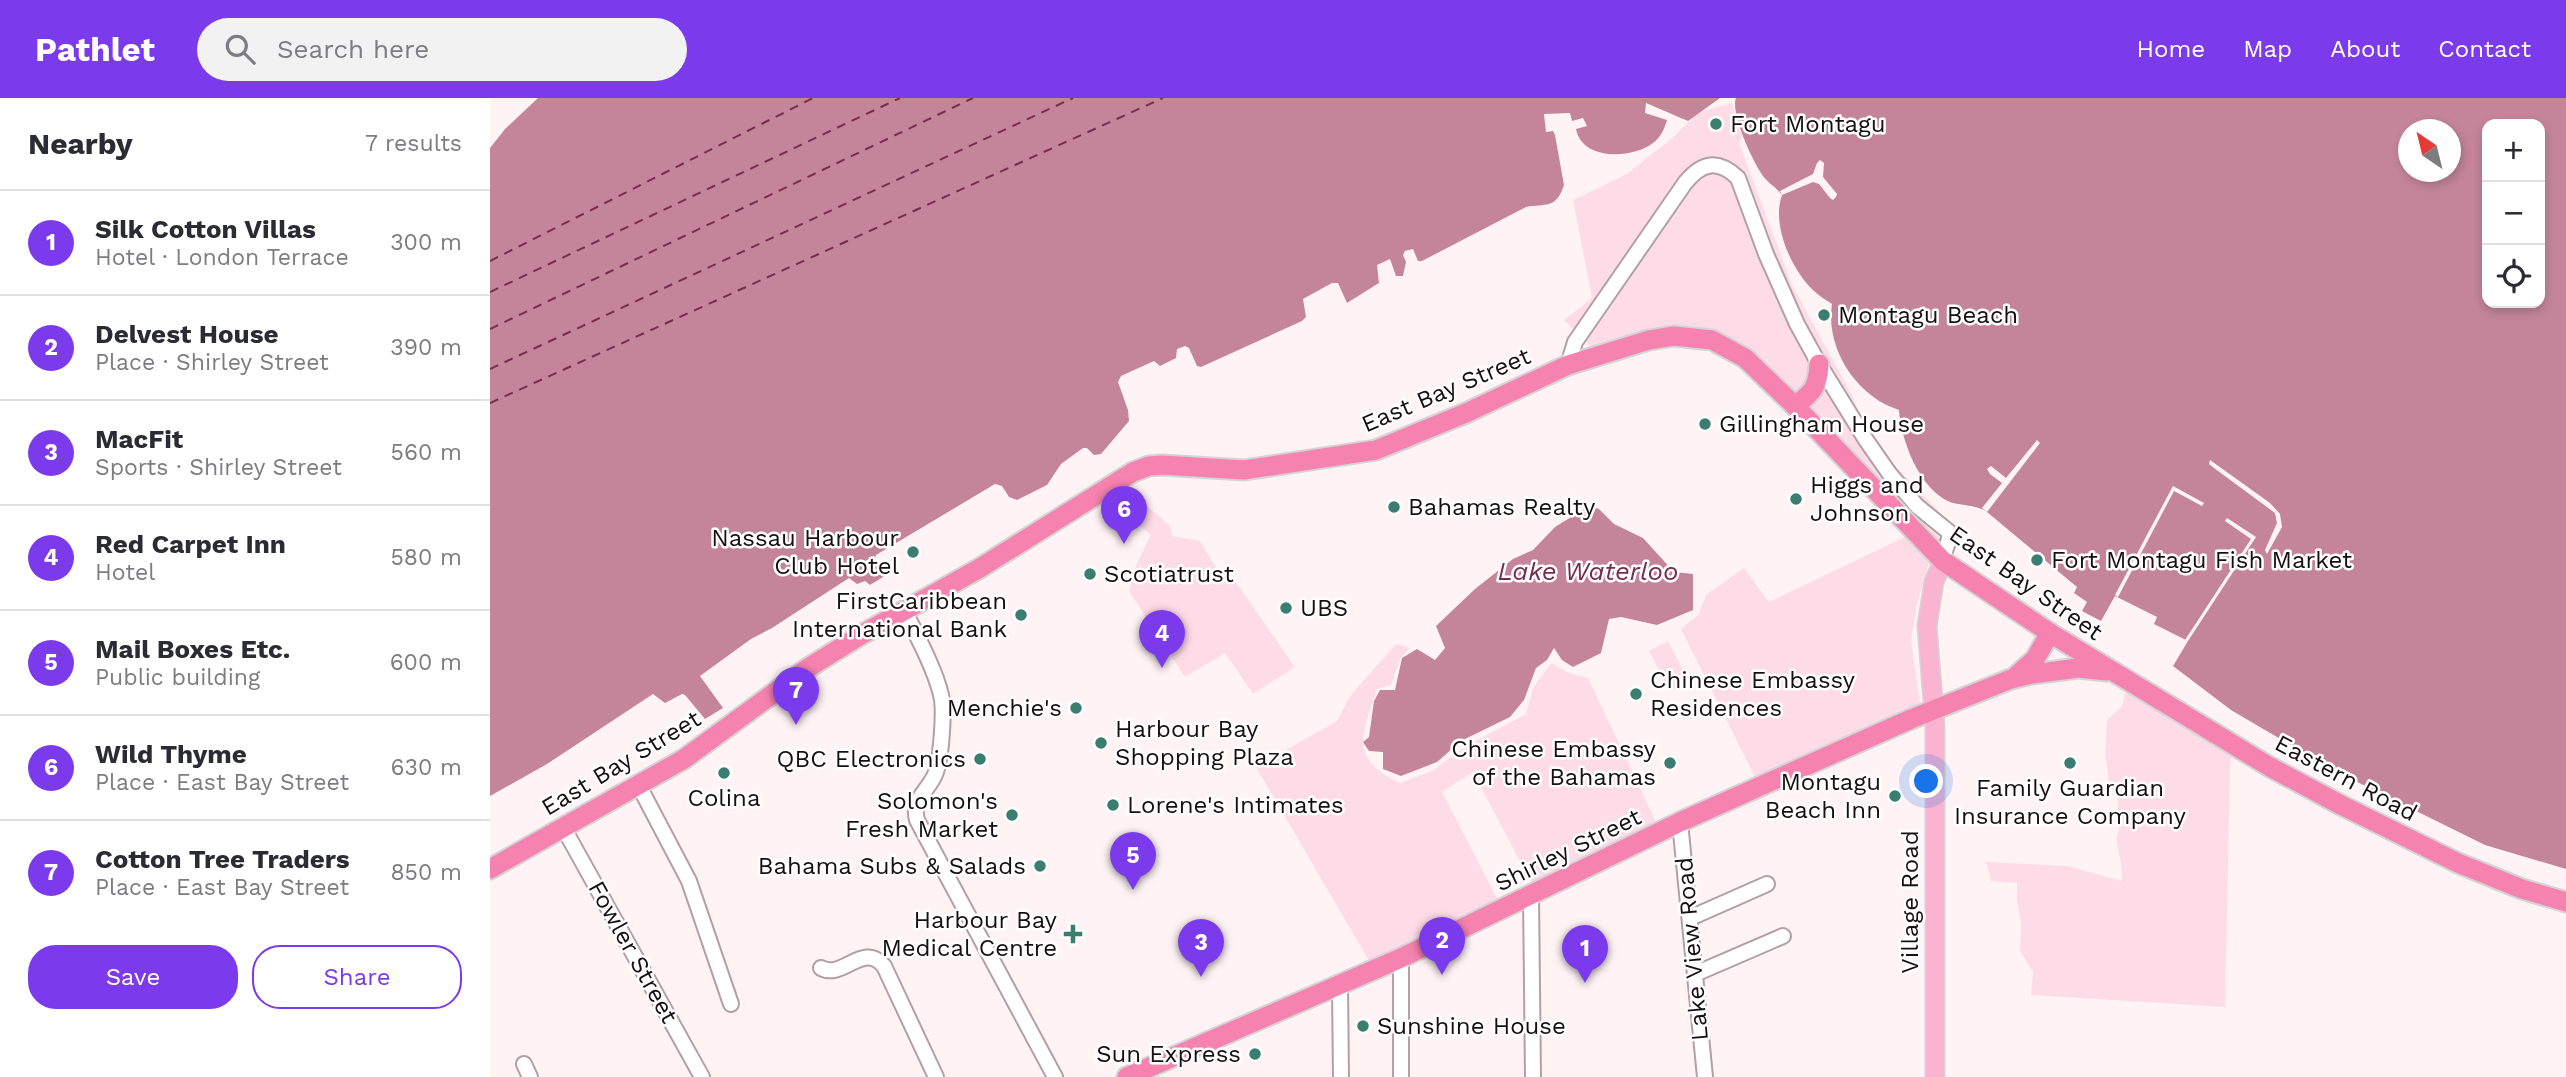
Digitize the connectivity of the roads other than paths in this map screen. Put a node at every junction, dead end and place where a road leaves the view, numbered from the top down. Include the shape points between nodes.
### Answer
1 (1819, 364) junction
2 (1568, 365) junction
3 (1796, 405) junction
4 (1943, 561) junction
5 (904, 610) junction
6 (2050, 633) junction
7 (2115, 672) junction
8 (2011, 679) junction
9 (1934, 711) junction
10 (638, 784) junction
11 (1680, 822) junction
12 (563, 827) junction
13 (490, 869) edge
14 (1767, 884) dead end
15 (1531, 895) junction
16 (2566, 902) edge
17 (1690, 918) junction
18 (1783, 936) dead end
19 (1401, 958) junction
20 (821, 968) dead end
21 (1695, 974) junction
22 (1340, 986) junction
23 (731, 1004) dead end
24 (1151, 1072) edge
25 (702, 1077) edge
26 (936, 1077) edge
27 (1055, 1077) edge
28 (1128, 1077) edge
29 (1341, 1077) edge
30 (1401, 1077) edge
31 (1533, 1077) edge
32 (1705, 1077) edge
33 (1940, 1077) edge

1 - 2 street via 1766,254 1738,178 1718,165 1694,172 1677,193 1575,342
1 - 3 highway via 1818,382
1 - 4 street via 1889,473 1917,506 1949,532
2 - 3 highway, East Bay Street via 1649,340 1692,336 1745,358
2 - 5 highway, East Bay Street via 1376,450 1235,471 1149,466 1113,483 980,568
3 - 4 highway, East Bay Street
4 - 6 highway, East Bay Street
4 - 9 main road, Village Road via 1934,582 1927,626
5 - 10 highway, East Bay Street via 807,668 684,759
5 - 27 street via 942,696 937,769 916,803 917,820
6 - 7 highway, East Bay Street
6 - 8 highway via 2035,659
7 - 8 highway, Shirley Street via 2078,668
7 - 16 highway, Eastern Road via 2270,767 2381,825 2458,863
8 - 9 highway, Shirley Street
9 - 11 highway, Shirley Street
9 - 33 main road, Village Road
10 - 12 highway, East Bay Street
10 - 23 street via 689,881
11 - 15 highway, Shirley Street
11 - 17 street, Lake View Road
12 - 13 highway, East Bay Street
12 - 25 street, Fowler Street
14 - 17 street
15 - 19 highway, Shirley Street
15 - 31 street
17 - 21 street, Lake View Road
18 - 21 street
19 - 22 highway, Shirley Street
19 - 30 street
20 - 26 street via 832,971 870,957 878,959
21 - 32 street, Lake View Road
22 - 24 highway, Shirley Street
22 - 29 street
24 - 28 highway, Shirley Street

